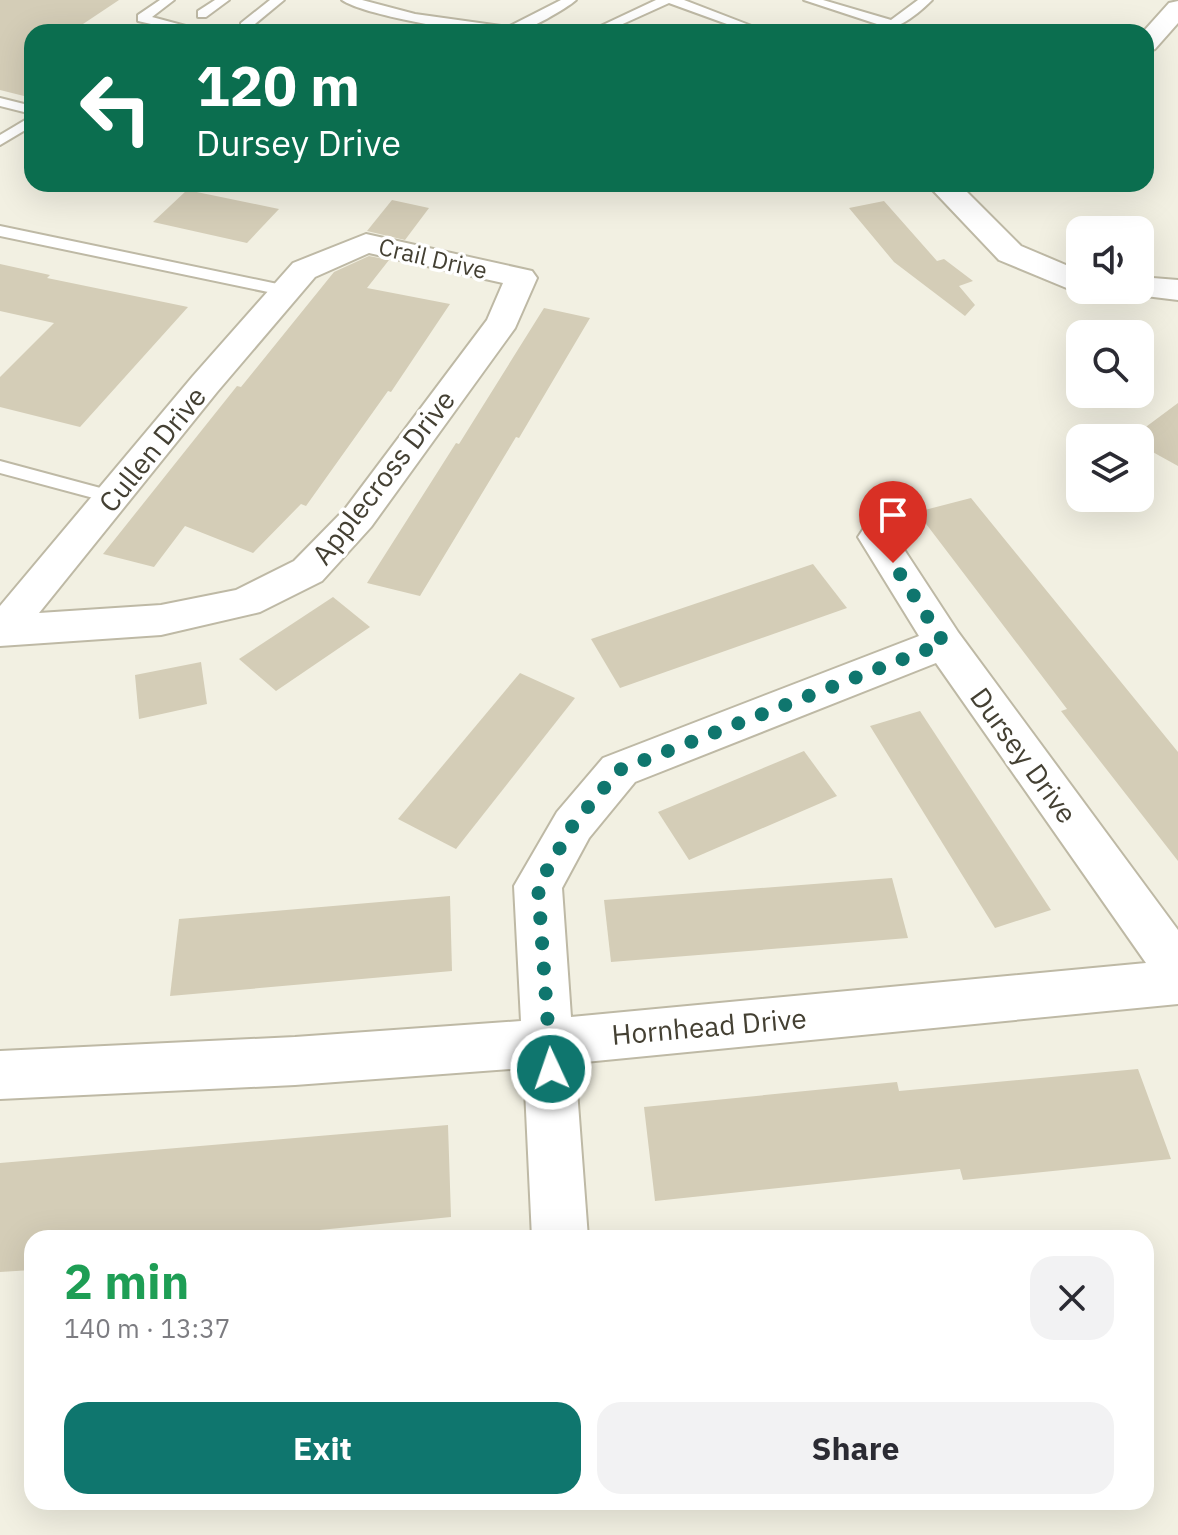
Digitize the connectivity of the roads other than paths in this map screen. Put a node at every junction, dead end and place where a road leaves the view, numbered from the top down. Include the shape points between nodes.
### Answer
1 (168, 0) edge
2 (223, 0) edge
3 (278, 0) edge
4 (348, 0) edge
5 (570, 0) edge
6 (669, 0) edge
7 (810, 0) edge
8 (926, 0) edge
9 (1177, 10) edge
10 (202, 14) dead end
11 (168, 24) edge
12 (248, 24) edge
13 (456, 24) edge
14 (526, 24) edge
15 (613, 24) edge
16 (738, 24) edge
17 (890, 24) edge
18 (894, 24) edge
19 (1154, 35) edge
20 (0, 102) edge
21 (24, 108) edge
22 (24, 125) edge
23 (0, 141) edge
24 (950, 192) edge
25 (0, 231) edge
26 (1066, 276) edge
27 (296, 280) junction
28 (1154, 288) edge
29 (1178, 290) edge
30 (503, 321) joint
31 (0, 467) edge
32 (112, 497) junction
33 (877, 537) dead end
34 (1, 631) edge
35 (944, 643) junction
36 (1178, 969) edge
37 (1178, 982) edge
38 (549, 1040) junction
39 (0, 1075) edge
40 (560, 1230) edge

1 - 11 lane via 142,18
2 - 10 lane
3 - 12 lane
4 - 13 lane via 378,14
5 - 14 lane
6 - 15 lane
6 - 16 lane
7 - 17 lane
8 - 18 lane
9 - 19 street
20 - 21 lane
22 - 23 lane
24 - 26 street via 1010,253
25 - 27 lane
27 - 30 street, Crail Drive via 366,243 521,278
27 - 32 street, Cullen Drive
28 - 29 street
30 - 34 street, Applecross Drive via 358,518 308,571 246,602 161,620
31 - 32 lane
32 - 34 street, Cullen Drive
33 - 35 street, Dursey Drive
35 - 36 street, Dursey Drive
35 - 38 street via 619,770 573,825 538,886
37 - 38 street, Hornhead Drive
38 - 39 street, Hornhead Drive via 174,1071
38 - 40 street

